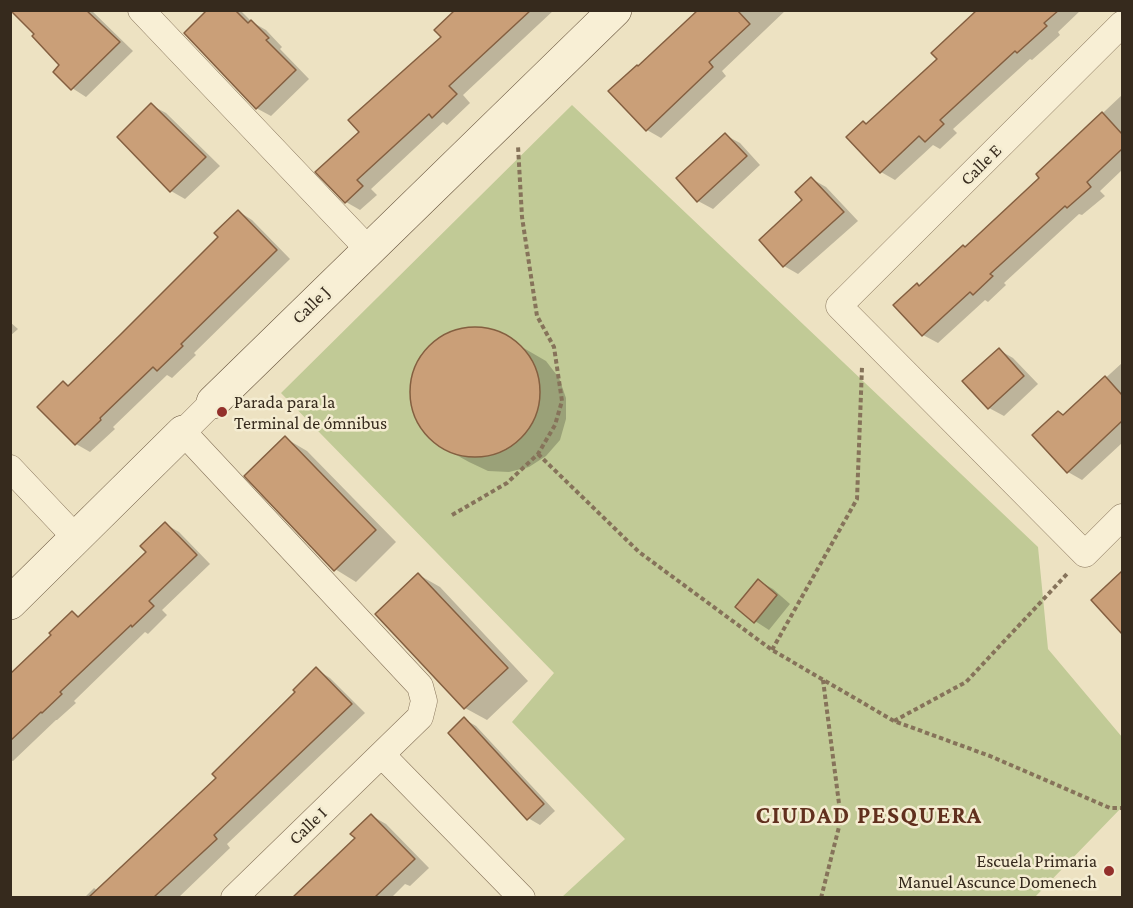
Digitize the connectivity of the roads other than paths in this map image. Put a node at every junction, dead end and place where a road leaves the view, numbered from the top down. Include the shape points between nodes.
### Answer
1 (141, 10) edge
2 (615, 10) edge
3 (1122, 24) edge
4 (369, 249) junction
5 (213, 402) joint
6 (183, 432) junction
7 (10, 468) edge
8 (1122, 517) edge
9 (76, 538) junction
10 (10, 603) edge
11 (382, 755) junction
12 (234, 897) edge
13 (522, 897) edge

1 - 4 street
2 - 4 street, Calle J
3 - 8 street, Calle E via 839,306 1085,554
4 - 5 street, Calle J
5 - 6 street, Calle J
6 - 9 street, Calle J
6 - 11 street, Calle I via 420,686 424,701 420,717
7 - 9 street
9 - 10 street, Calle J
11 - 12 street, Calle I
11 - 13 street

